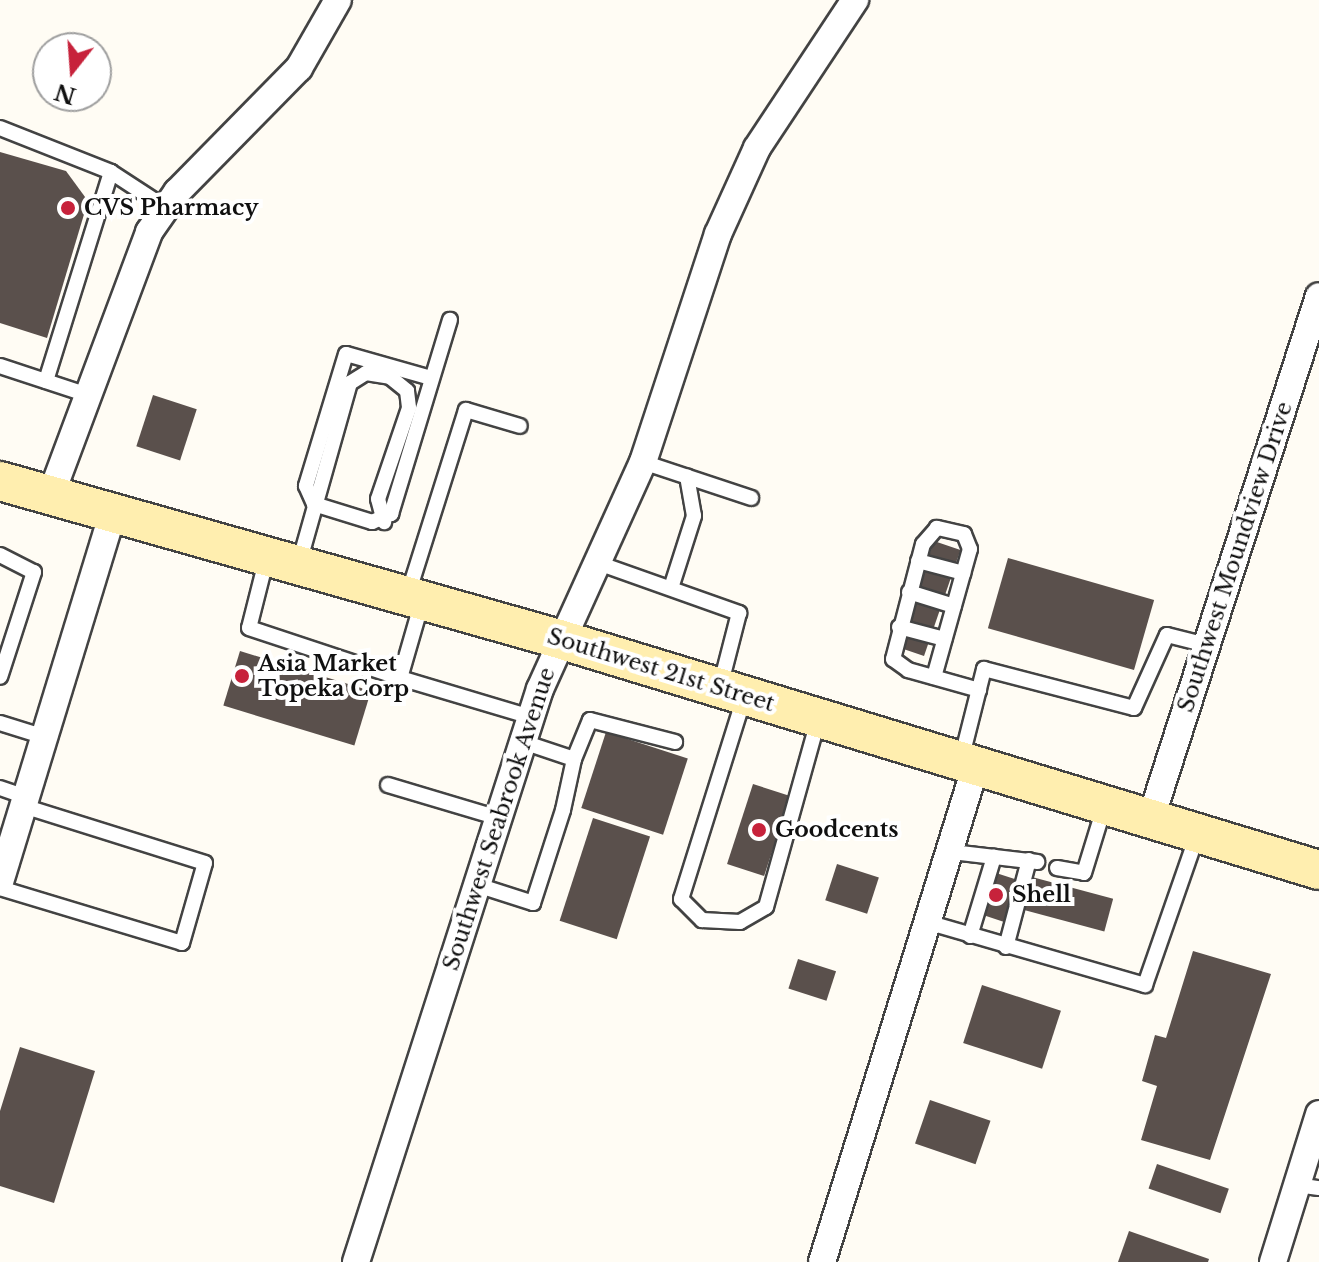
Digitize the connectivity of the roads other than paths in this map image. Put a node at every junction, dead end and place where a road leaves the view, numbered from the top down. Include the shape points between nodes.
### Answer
1 (338, 0) edge
2 (855, 0) edge
3 (0, 128) edge
4 (111, 172) junction
5 (166, 208) junction
6 (1319, 296) edge
7 (450, 320) dead end
8 (0, 366) edge
9 (431, 378) junction
10 (46, 381) junction
11 (88, 395) junction
12 (520, 426) dead end
13 (643, 462) junction
14 (687, 477) junction
15 (0, 481) edge
16 (52, 492) junction
17 (751, 498) dead end
18 (314, 504) junction
19 (114, 510) junction
20 (384, 522) junction
21 (0, 555) edge
22 (284, 559) junction
23 (918, 561) junction
24 (598, 563) junction
25 (963, 573) junction
26 (671, 588) junction
27 (909, 592) junction
28 (415, 597) junction
29 (954, 606) junction
30 (899, 627) junction
31 (559, 639) junction
32 (944, 639) junction
33 (1207, 645) junction
34 (0, 677) edge
35 (934, 677) junction
36 (400, 678) junction
37 (979, 690) junction
38 (732, 691) junction
39 (819, 717) junction
40 (0, 723) edge
41 (527, 730) junction
42 (45, 737) junction
43 (675, 742) dead end
44 (574, 759) junction
45 (968, 762) junction
46 (388, 785) dead end
47 (0, 788) edge
48 (25, 802) junction
49 (1106, 804) junction
50 (499, 818) junction
51 (1151, 818) junction
52 (1198, 833) junction
53 (952, 852) junction
54 (994, 857) junction
55 (1057, 868) dead end
56 (1319, 870) edge
57 (0, 882) edge
58 (477, 885) junction
59 (0, 888) edge
60 (930, 923) junction
61 (970, 936) junction
62 (1006, 947) junction
63 (1319, 1114) edge
64 (1308, 1186) edge
65 (356, 1262) edge
66 (822, 1262) edge
67 (1273, 1262) edge

1 - 5 street via 262,113
2 - 13 street, Southwest Seabrook Avenue via 739,183
3 - 4 lane
4 - 5 lane
4 - 10 lane
5 - 11 street via 130,272
6 - 33 street, Southwest Moundview Drive
7 - 9 lane
8 - 10 lane
9 - 18 lane via 346,354 306,486
9 - 20 lane
10 - 11 lane
11 - 16 street
12 - 28 lane via 466,410
13 - 14 lane
13 - 24 street, Southwest Seabrook Avenue
14 - 17 lane
14 - 26 lane via 694,516
15 - 16 main road, Southwest 21st Street
16 - 19 main road, Southwest 21st Street
18 - 20 lane
18 - 20 lane via 350,383 366,373 390,377 407,391 409,408 378,499
18 - 22 lane
19 - 22 main road, Southwest 21st Street
19 - 42 street
21 - 34 lane via 34,572
22 - 28 main road, Southwest 21st Street
22 - 36 lane via 249,628
23 - 25 lane
23 - 25 lane via 931,530 964,534 970,549
23 - 27 lane
24 - 26 lane
24 - 31 street, Southwest Seabrook Avenue
25 - 29 lane
26 - 38 lane via 739,613
27 - 29 lane
27 - 30 lane
28 - 31 main road, Southwest 21st Street
28 - 36 lane
29 - 32 lane
30 - 32 lane
30 - 35 lane via 893,659
31 - 38 main road, Southwest 21st Street
31 - 41 street, Southwest Seabrook Avenue
32 - 35 lane
33 - 37 lane via 1167,635 1134,708 984,669
33 - 51 street, Southwest Moundview Drive
35 - 37 lane
36 - 41 lane
37 - 45 lane
38 - 39 main road, Southwest 21st Street
38 - 39 lane via 681,899 702,920 740,922 766,907
39 - 45 main road, Southwest 21st Street
40 - 42 lane
41 - 44 lane
41 - 50 street, Southwest Seabrook Avenue
42 - 48 street
43 - 44 lane via 590,720
44 - 58 lane via 533,903
45 - 49 main road, Southwest 21st Street
45 - 53 street
46 - 50 lane
47 - 48 lane
48 - 57 street
48 - 59 lane via 205,863 182,943
49 - 51 main road, Southwest 21st Street
49 - 55 lane via 1084,873
50 - 58 street, Southwest Seabrook Avenue
51 - 52 main road, Southwest 21st Street
52 - 56 main road, Southwest 21st Street
52 - 62 lane via 1145,985
53 - 54 lane
53 - 60 street
54 - 61 lane
54 - 62 lane via 1033,861
58 - 65 street, Southwest Seabrook Avenue
60 - 61 lane
60 - 66 street
61 - 62 lane
63 - 64 street
64 - 67 street

